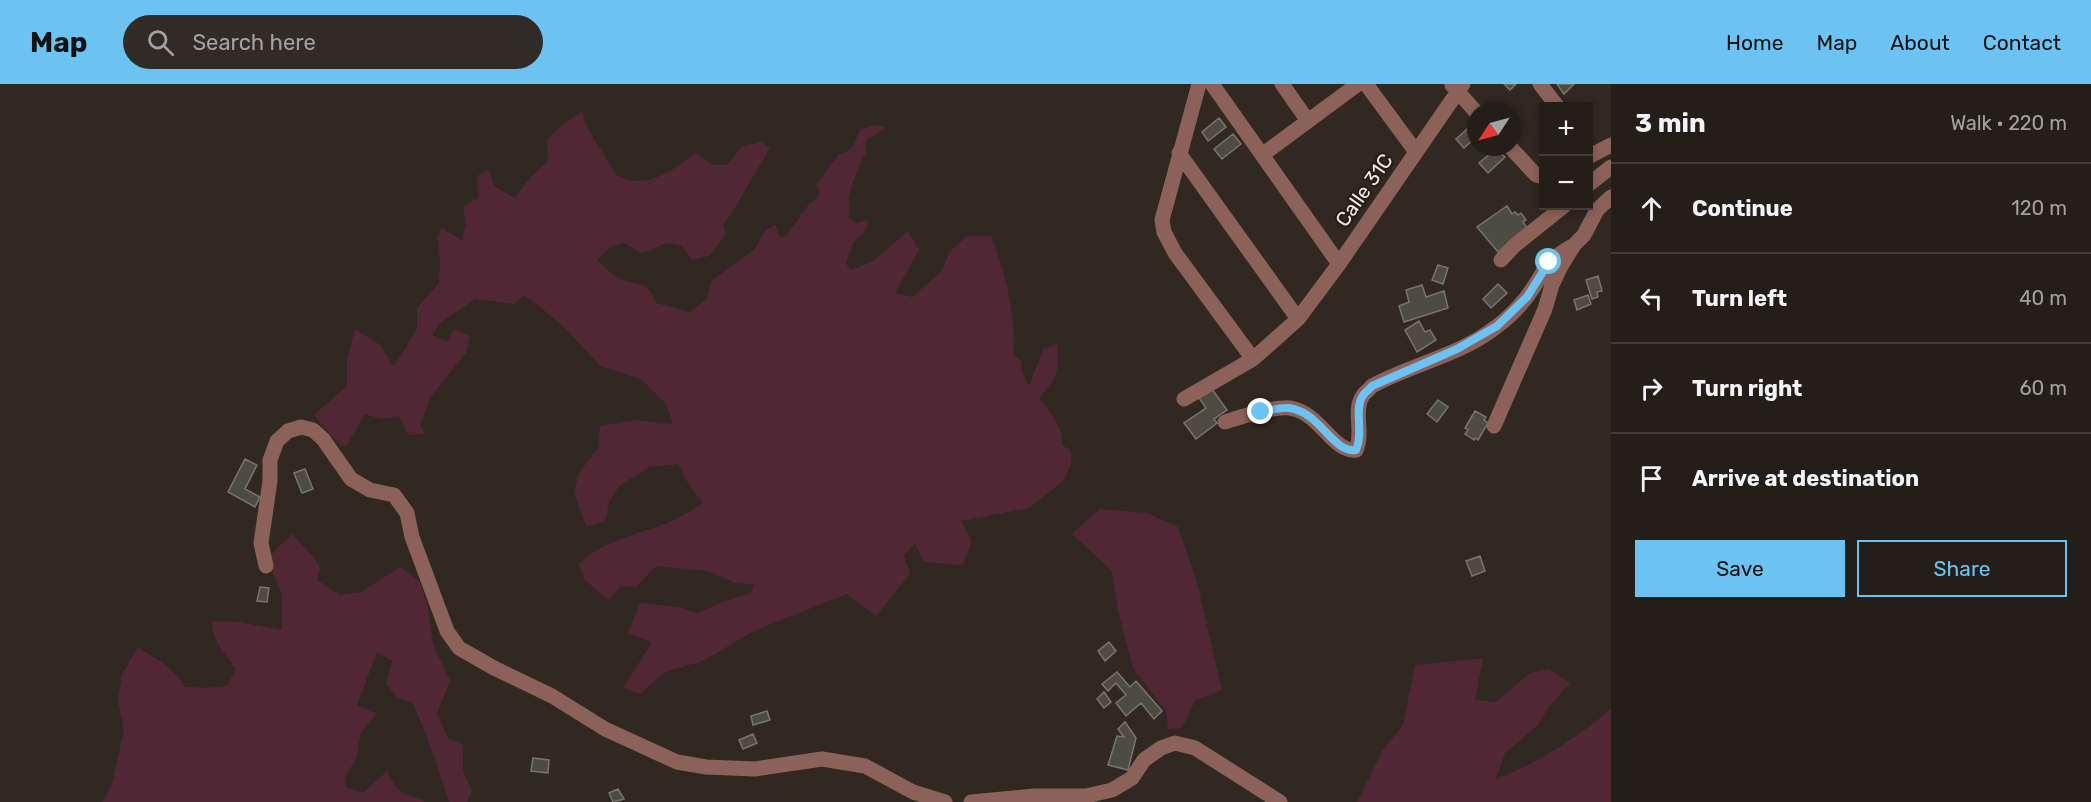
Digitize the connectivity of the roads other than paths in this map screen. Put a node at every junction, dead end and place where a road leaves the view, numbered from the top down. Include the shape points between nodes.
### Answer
1 (1199, 84) edge
2 (1212, 84) edge
3 (1282, 84) edge
4 (1358, 84) edge
5 (1366, 84) edge
6 (1540, 84) edge
7 (1457, 87) edge
8 (1468, 102) edge
9 (1554, 102) edge
10 (1308, 121) junction
11 (1611, 145) edge
12 (1593, 151) edge
13 (1416, 152) junction
14 (1179, 153) junction
15 (1262, 154) junction
16 (1518, 156) edge
17 (1611, 167) edge
18 (1539, 176) edge
19 (1593, 181) edge
20 (1611, 197) edge
21 (1559, 210) edge
22 (1574, 245) junction
23 (1501, 260) dead end
24 (1338, 264) junction
25 (1298, 319) junction
26 (1253, 359) junction
27 (1184, 399) dead end
28 (1225, 422) dead end
29 (1494, 426) dead end
30 (266, 566) dead end
31 (945, 802) edge
32 (971, 802) edge
33 (1280, 802) edge

1 - 14 street
2 - 15 street
3 - 10 street
4 - 10 street
5 - 13 street
6 - 9 street
7 - 8 street
7 - 13 street, Calle 31C
10 - 15 street
11 - 12 street
13 - 24 street, Calle 31C
14 - 25 street
14 - 26 street via 1162,220 1164,232 1175,253
15 - 24 street
16 - 18 street
17 - 19 street
20 - 22 street via 1597,210
21 - 23 street
22 - 28 street via 1549,262 1527,297 1497,326 1457,349 1372,386 1359,406 1356,450 1348,451 1337,444 1306,413 1288,408
22 - 29 street via 1552,285
24 - 25 street, Calle 31C
25 - 26 street, Calle 31C
26 - 27 street, Calle 31C
30 - 31 street via 261,543 270,460 277,441 288,431 313,430 351,479 370,490 394,495 407,513 447,631 459,648 552,696 605,729 677,762 755,769 822,759 865,766 913,792
32 - 33 street via 1086,796 1112,790 1132,778 1144,760 1175,743 1195,748

